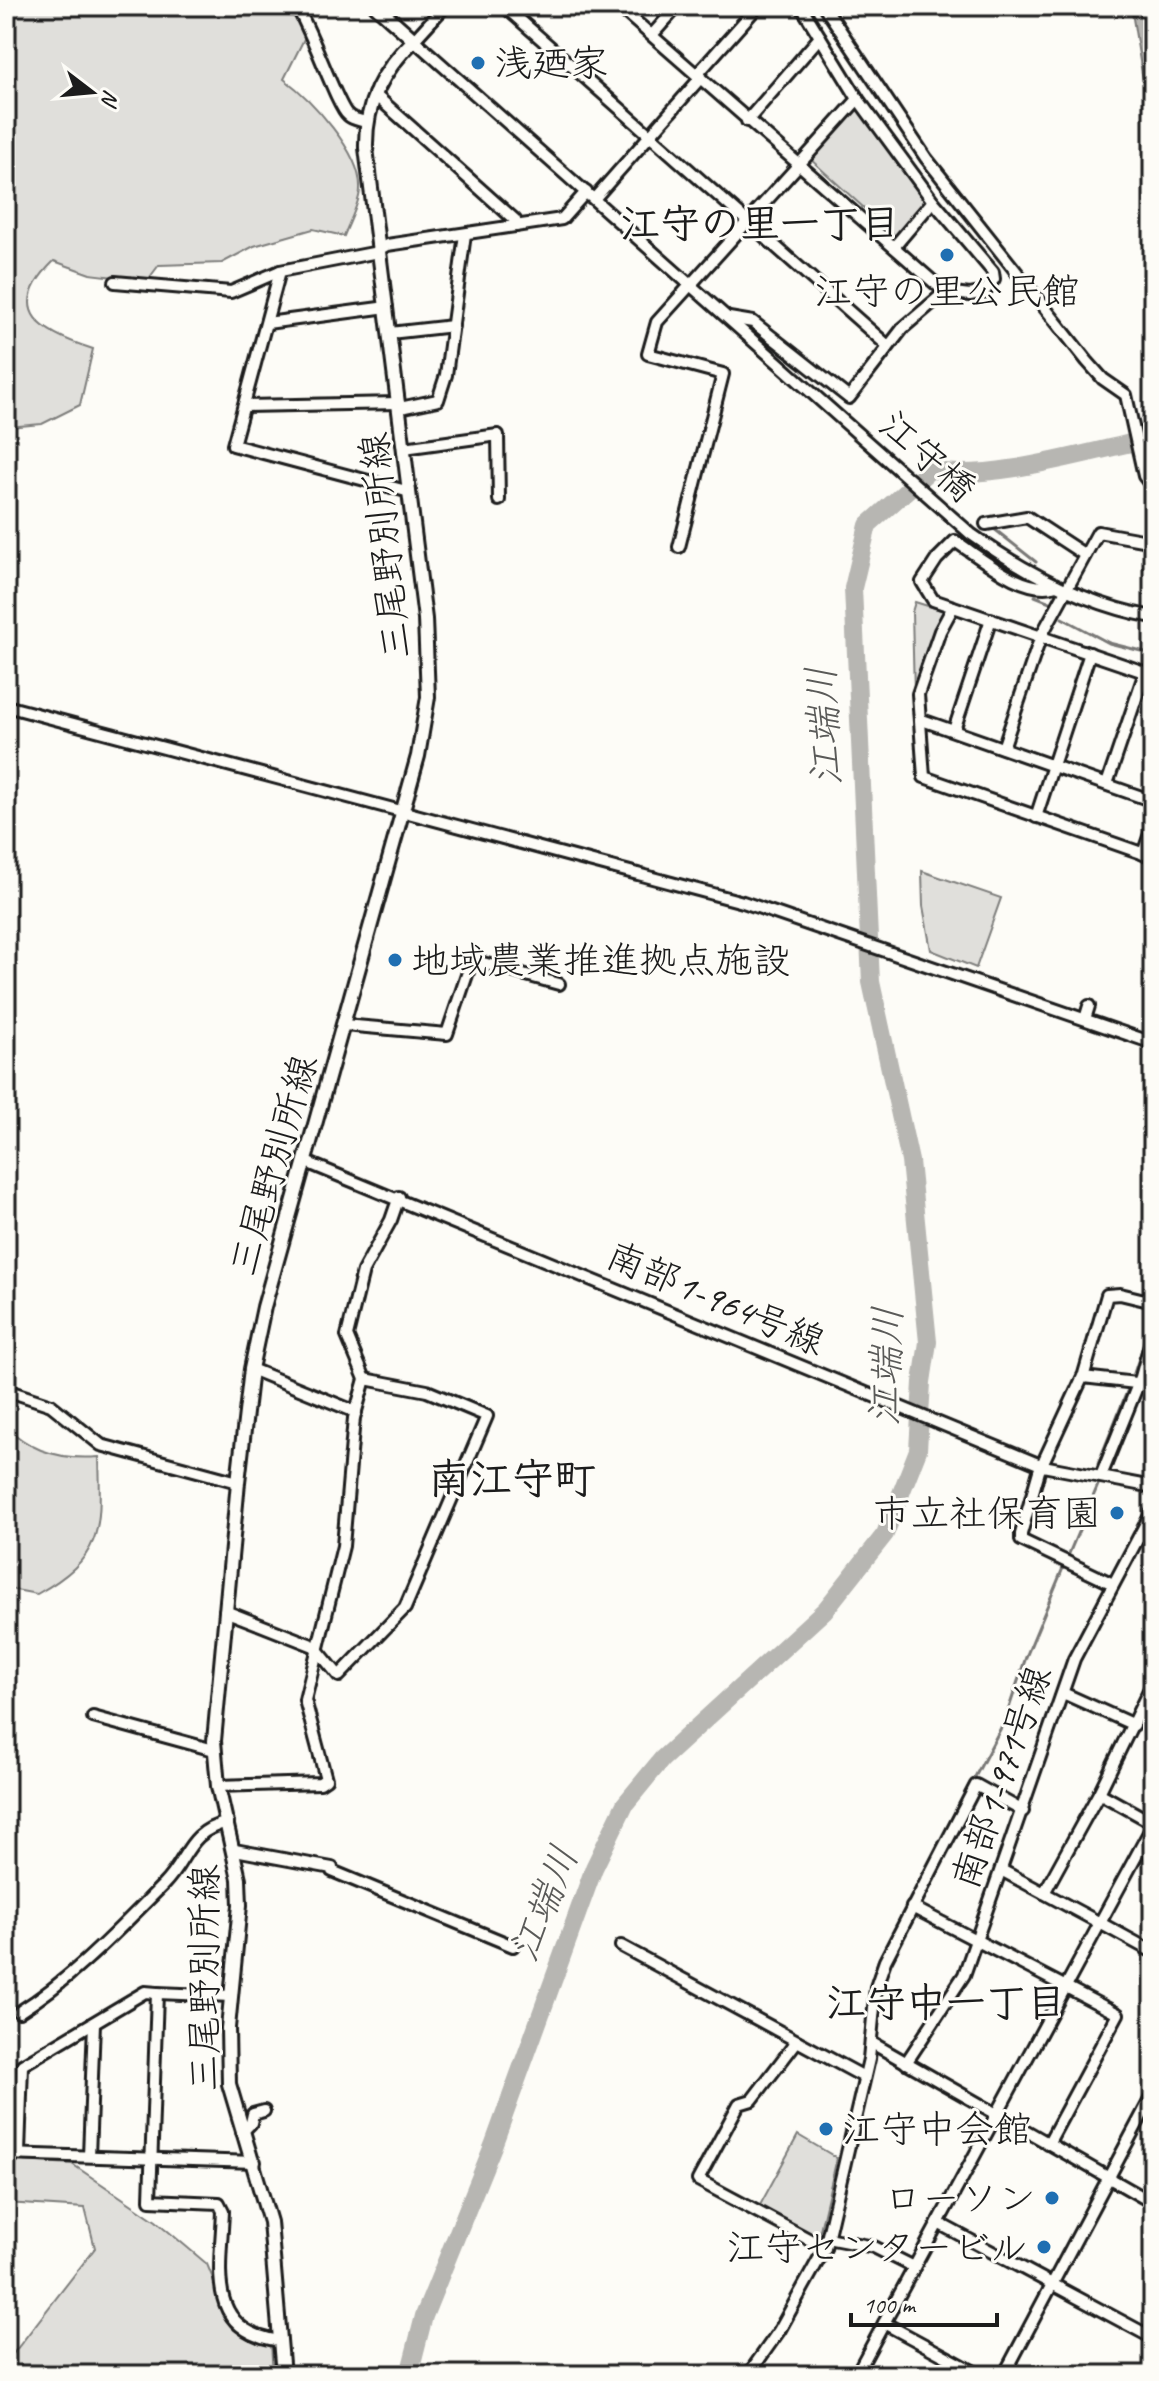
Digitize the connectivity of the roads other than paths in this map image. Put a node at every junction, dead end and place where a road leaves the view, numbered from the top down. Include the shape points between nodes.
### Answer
1 (296, 6) edge
2 (376, 6) edge
3 (444, 6) edge
4 (504, 6) edge
5 (618, 6) edge
6 (678, 6) edge
7 (758, 6) edge
8 (801, 6) edge
9 (824, 6) edge
10 (652, 35) junction
11 (820, 37) junction
12 (414, 40) junction
13 (698, 77) junction
14 (374, 94) junction
15 (858, 99) junction
16 (747, 121) junction
17 (366, 122) junction
18 (650, 135) junction
19 (798, 163) junction
20 (590, 195) junction
21 (933, 201) junction
22 (746, 221) junction
23 (516, 226) junction
24 (465, 234) junction
25 (894, 247) junction
26 (381, 249) junction
27 (280, 271) junction
28 (115, 282) dead end
29 (690, 283) junction
30 (945, 292) junction
31 (387, 307) junction
32 (727, 318) junction
33 (267, 323) junction
34 (453, 326) junction
35 (390, 333) junction
36 (888, 346) junction
37 (400, 405) junction
38 (244, 406) junction
39 (404, 448) junction
40 (1153, 488) edge
41 (410, 492) junction
42 (499, 500) dead end
43 (986, 524) dead end
44 (1153, 542) edge
45 (679, 547) dead end
46 (1085, 555) junction
47 (1061, 588) junction
48 (953, 607) junction
49 (1153, 617) edge
50 (991, 619) junction
51 (1041, 636) junction
52 (1090, 653) junction
53 (1149, 674) edge
54 (6, 706) edge
55 (922, 720) junction
56 (954, 730) junction
57 (1003, 748) junction
58 (1052, 765) junction
59 (1107, 784) junction
60 (1153, 801) edge
61 (402, 811) junction
62 (1036, 817) junction
63 (1153, 825) edge
64 (1148, 856) edge
65 (559, 984) dead end
66 (1089, 1006) dead end
67 (1085, 1019) junction
68 (344, 1025) junction
69 (1153, 1043) edge
70 (306, 1162) junction
71 (399, 1197) junction
72 (1153, 1302) edge
73 (1153, 1333) edge
74 (251, 1369) junction
75 (1083, 1377) junction
76 (365, 1379) junction
77 (1138, 1380) junction
78 (1153, 1381) edge
79 (6, 1390) edge
80 (356, 1412) junction
81 (1043, 1466) junction
82 (1101, 1476) junction
83 (238, 1482) junction
84 (1153, 1487) edge
85 (1153, 1510) edge
86 (1113, 1584) junction
87 (225, 1611) junction
88 (317, 1649) junction
89 (1153, 1682) edge
90 (1063, 1693) junction
91 (93, 1717) dead end
92 (1134, 1725) junction
93 (214, 1750) junction
94 (218, 1786) junction
95 (1099, 1793) junction
96 (1023, 1811) junction
97 (228, 1822) junction
98 (1153, 1824) edge
99 (235, 1850) junction
100 (1001, 1870) junction
101 (1044, 1893) junction
102 (912, 1907) junction
103 (1100, 1923) junction
104 (976, 1938) junction
105 (513, 1946) dead end
106 (621, 1946) dead end
107 (1153, 1952) edge
108 (1066, 1985) junction
109 (157, 1993) junction
110 (231, 1996) junction
111 (19, 2012) dead end
112 (94, 2023) junction
113 (797, 2041) junction
114 (872, 2043) junction
115 (906, 2063) junction
116 (864, 2077) junction
117 (1153, 2094) edge
118 (233, 2103) junction
119 (996, 2114) junction
120 (242, 2132) junction
121 (1048, 2144) junction
122 (19, 2153) junction
123 (6, 2154) edge
124 (89, 2156) junction
125 (152, 2158) junction
126 (255, 2162) junction
127 (1110, 2179) junction
128 (1153, 2203) edge
129 (938, 2223) junction
130 (826, 2243) junction
131 (914, 2267) junction
132 (1052, 2285) junction
133 (884, 2323) junction
134 (1153, 2338) edge
135 (281, 2341) junction
136 (283, 2375) edge
137 (748, 2375) edge
138 (856, 2375) edge
139 (980, 2375) edge
140 (1004, 2375) edge

1 - 17 street via 342,108
2 - 12 main road
3 - 12 street
4 - 18 street
5 - 10 street
6 - 10 street
7 - 13 street
8 - 11 street
9 - 40 street via 945,185 1087,361 1126,395 1144,476
10 - 13 street
11 - 15 street
11 - 16 street
12 - 14 main road, 三尾野別所線 via 393,60
12 - 20 street, 江守橋
13 - 16 street
13 - 18 street
14 - 17 main road, 三尾野別所線
14 - 23 street
15 - 19 street
15 - 21 street
16 - 19 street
17 - 26 main road, 三尾野別所線
18 - 20 street
18 - 22 street
19 - 22 street
19 - 25 street
20 - 23 street via 562,219
20 - 29 street, 江守橋
21 - 25 street
21 - 30 street via 994,279 984,292
22 - 29 street
22 - 36 street
23 - 24 street
24 - 26 street
24 - 34 street
25 - 30 street
26 - 27 street
26 - 31 main road, 三尾野別所線
27 - 28 street via 231,292
27 - 33 street
29 - 32 street, 江守橋
29 - 45 street via 657,322 648,354 723,374
30 - 36 street
31 - 33 street
31 - 35 main road, 三尾野別所線
32 - 36 street via 753,322 849,398
32 - 47 street, 江守橋 via 971,534
33 - 38 street
34 - 35 street
34 - 37 street via 438,400
35 - 37 main road, 三尾野別所線
37 - 38 street
37 - 39 main road, 三尾野別所線
38 - 41 street via 233,445
39 - 41 main road, 三尾野別所線
39 - 42 street via 498,435
41 - 61 main road, 三尾野別所線 via 428,685 425,723
43 - 46 street via 1027,517
44 - 46 street via 1098,532
46 - 47 street
47 - 48 street via 1026,584 955,541 922,582 933,600
47 - 49 street
47 - 51 street
48 - 50 street
48 - 55 street via 918,694
50 - 51 street
50 - 56 street
51 - 52 street
51 - 57 street
52 - 53 street
52 - 58 street
53 - 59 street
54 - 61 street
55 - 56 street
55 - 62 street via 924,777
56 - 57 street
57 - 58 street
58 - 59 street
58 - 62 street
59 - 60 street
61 - 67 street via 728,898
61 - 68 main road, 三尾野別所線
62 - 64 street
63 - 64 street
65 - 68 street via 472,960 447,1034
66 - 67 street
67 - 69 street
68 - 70 main road, 三尾野別所線
70 - 71 street, 南部1-964号線
70 - 74 main road, 三尾野別所線
71 - 76 street via 363,1271 347,1336
71 - 81 street, 南部1-964号線
72 - 75 street via 1107,1295
73 - 77 street
74 - 80 street
74 - 83 main road, 三尾野別所線
75 - 77 street
75 - 81 street
76 - 80 street
76 - 88 street via 427,1391 487,1416 405,1608 339,1676
77 - 78 street
77 - 82 street
79 - 83 street via 51,1405 101,1445
80 - 88 street via 343,1546
81 - 82 street, 南部1-964号線
81 - 86 street via 1021,1540
82 - 84 street, 南部1-964号線
83 - 87 main road, 三尾野別所線
85 - 86 street, 南部1-971号線
86 - 90 street, 南部1-971号線 via 1074,1659
87 - 88 street
87 - 93 main road, 三尾野別所線
88 - 94 street via 305,1700 326,1779
89 - 92 street
90 - 92 street
90 - 96 street, 南部1-971号線
91 - 93 street
92 - 95 street
93 - 94 main road, 三尾野別所線
94 - 97 main road, 三尾野別所線
95 - 98 street
95 - 101 street
96 - 100 street, 南部1-971号線
96 - 102 street via 976,1785
97 - 99 main road, 三尾野別所線
97 - 111 street via 200,1832 166,1882 89,1957
98 - 103 street
99 - 105 street via 332,1868
99 - 110 main road, 三尾野別所線 via 240,1905
100 - 101 street
100 - 104 street, 南部1-971号線
101 - 103 street
102 - 104 street
102 - 114 street via 876,1987
103 - 107 street
103 - 108 street
104 - 108 street
104 - 115 street, 南部1-971号線 via 964,1975
106 - 113 street
108 - 119 street
108 - 121 street via 1118,2014
109 - 110 street
109 - 112 street via 145,1992
109 - 125 street
110 - 118 main road, 三尾野別所線 via 227,2050
112 - 122 street via 22,2065
112 - 124 street
113 - 116 street
113 - 130 street via 752,2100 739,2104 698,2180
114 - 115 street
114 - 116 street
115 - 119 street
116 - 130 street
117 - 127 street
118 - 120 main road, 三尾野別所線
118 - 120 street via 261,2111
119 - 121 street
119 - 129 street
120 - 126 main road, 三尾野別所線
121 - 127 street
122 - 123 street
122 - 124 street
124 - 125 street
125 - 126 street
125 - 135 street via 150,2200 219,2203 223,2302 231,2320
126 - 135 main road, 三尾野別所線 via 272,2233
127 - 128 street
127 - 132 street
129 - 131 street
129 - 132 street
130 - 131 street via 874,2247
130 - 137 street via 786,2320
131 - 133 street
132 - 134 street
132 - 140 street
133 - 138 street
133 - 139 street
135 - 136 main road, 三尾野別所線

